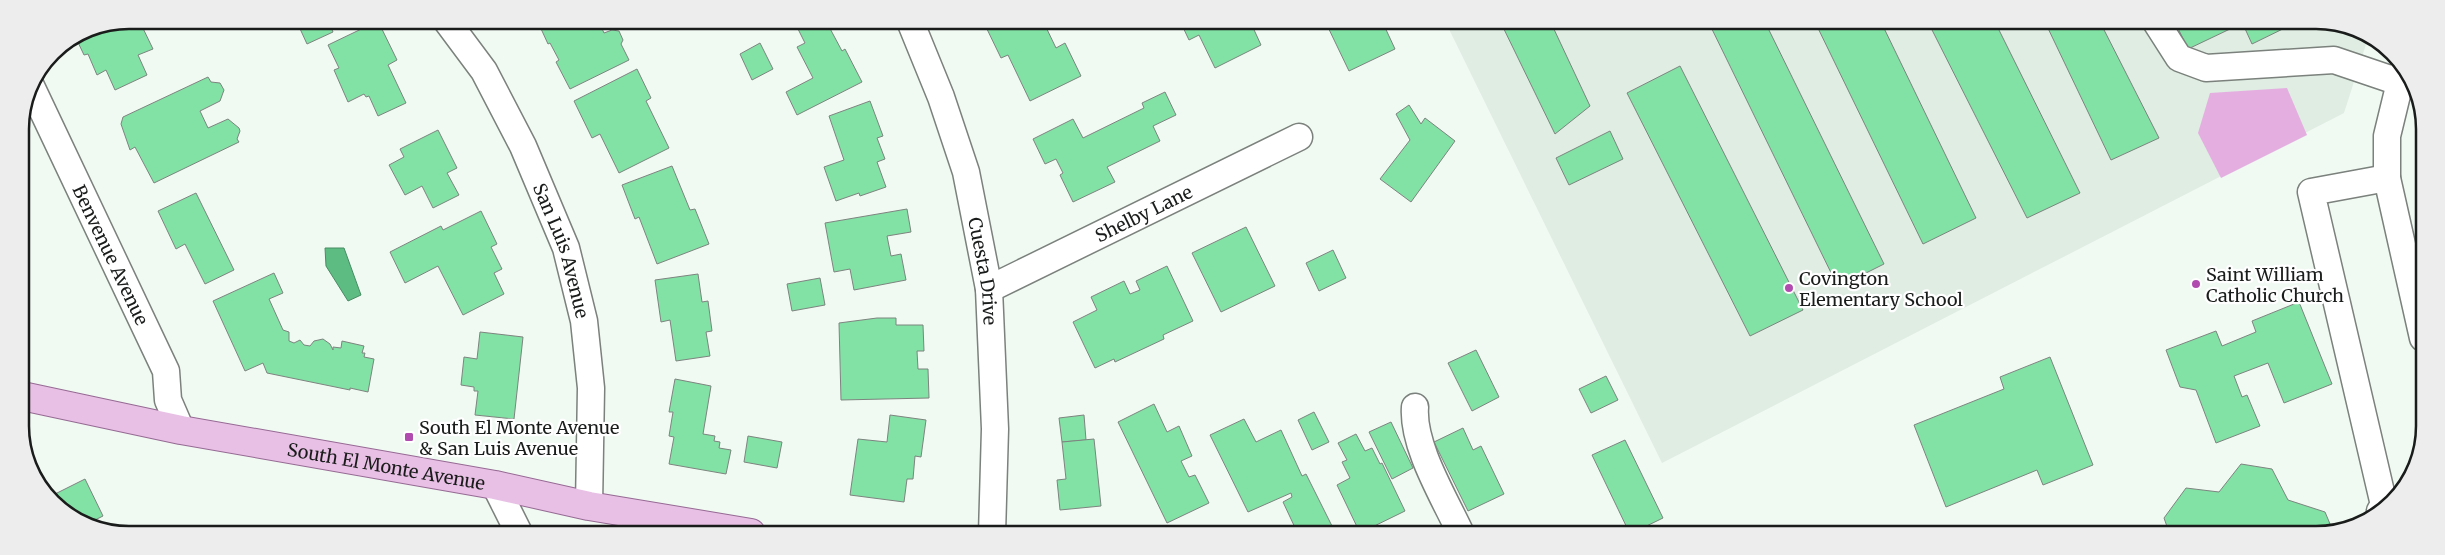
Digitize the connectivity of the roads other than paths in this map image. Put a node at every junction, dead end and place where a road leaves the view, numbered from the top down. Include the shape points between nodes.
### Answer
1 (453, 29) edge
2 (913, 29) edge
3 (2161, 29) edge
4 (2401, 76) edge
5 (35, 94) edge
6 (1300, 137) dead end
7 (2387, 178) junction
8 (989, 290) junction
9 (2416, 307) edge
10 (29, 397) edge
11 (1416, 407) dead end
12 (181, 430) junction
13 (495, 486) junction
14 (2383, 501) edge
15 (589, 506) junction
16 (515, 526) edge
17 (705, 526) edge
18 (992, 526) edge
19 (1457, 526) edge

1 - 15 street, San Luis Avenue via 484,71 523,146 566,248 584,321 591,388
2 - 8 street, Cuesta Drive via 966,172
3 - 4 street via 2180,58 2206,68 2334,60
4 - 7 street via 2387,136
5 - 12 street, Benvenue Avenue via 166,372 168,400
6 - 8 street, Shelby Lane
7 - 9 street
7 - 14 street via 2312,192
8 - 18 street, Cuesta Drive via 995,429
10 - 12 main road, South El Monte Avenue
11 - 19 street via 1414,422 1422,448
12 - 13 main road, South El Monte Avenue
13 - 15 main road, South El Monte Avenue
13 - 16 street
15 - 17 main road, South El Monte Avenue

